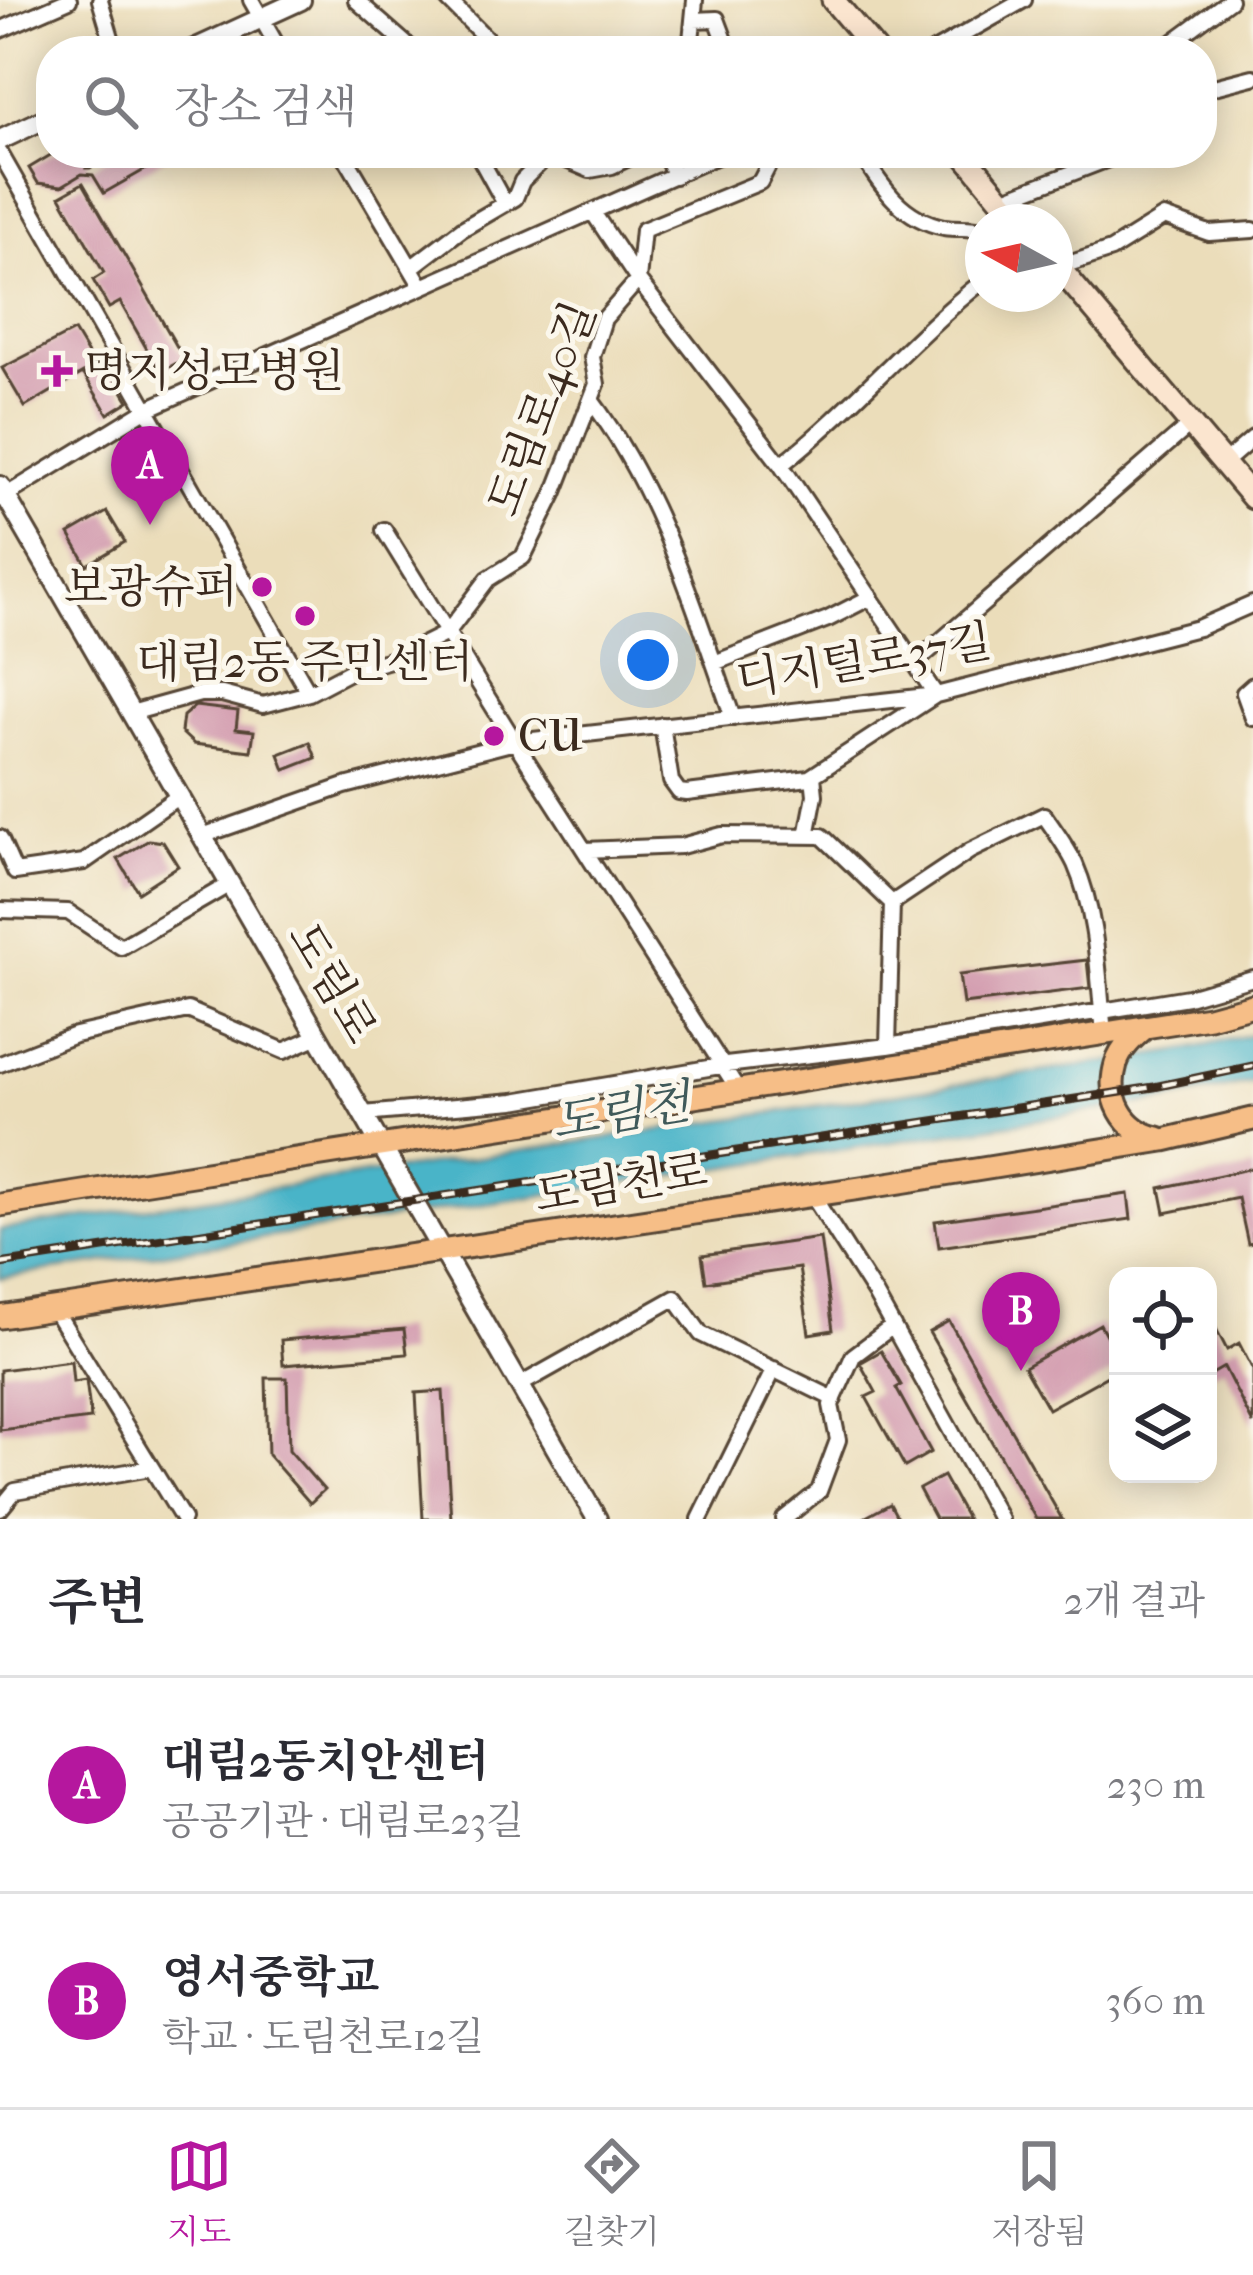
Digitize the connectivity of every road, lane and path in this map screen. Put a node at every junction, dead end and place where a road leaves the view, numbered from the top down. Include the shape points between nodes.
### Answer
1 (69, 0) edge
2 (100, 0) edge
3 (251, 0) edge
4 (301, 0) edge
5 (356, 0) edge
6 (448, 0) edge
7 (695, 0) edge
8 (833, 0) edge
9 (1230, 0) edge
10 (1014, 2) edge
11 (260, 19) junction
12 (694, 20) junction
13 (0, 30) edge
14 (111, 36) edge
15 (223, 36) edge
16 (271, 36) edge
17 (397, 36) edge
18 (484, 36) edge
19 (692, 36) edge
20 (724, 36) edge
21 (864, 36) edge
22 (958, 36) edge
23 (1181, 36) edge
24 (1253, 77) edge
25 (1217, 86) edge
26 (36, 123) edge
27 (0, 140) edge
28 (0, 153) edge
29 (352, 168) edge
30 (485, 168) edge
31 (535, 168) edge
32 (671, 168) edge
33 (692, 168) edge
34 (767, 168) edge
35 (870, 168) edge
36 (975, 168) edge
37 (1085, 168) edge
38 (675, 176) junction
39 (1002, 200) junction
40 (505, 204) junction
41 (1005, 204) edge
42 (594, 214) junction
43 (965, 228) edge
44 (1253, 230) edge
45 (1073, 261) edge
46 (412, 267) junction
47 (638, 280) junction
48 (1073, 284) edge
49 (422, 287) junction
50 (965, 295) edge
51 (591, 400) junction
52 (146, 410) junction
53 (1191, 424) junction
54 (1253, 439) edge
55 (1224, 464) junction
56 (782, 465) junction
57 (2, 494) edge
58 (1253, 498) edge
59 (384, 530) dead end
60 (871, 597) junction
61 (1253, 604) edge
62 (447, 633) junction
63 (713, 663) junction
64 (915, 663) junction
65 (1253, 685) edge
66 (309, 693) junction
67 (936, 695) junction
68 (131, 713) junction
69 (733, 718) junction
70 (1253, 718) edge
71 (662, 725) junction
72 (515, 742) junction
73 (814, 776) junction
74 (179, 796) junction
75 (202, 836) junction
76 (807, 836) junction
77 (0, 838) edge
78 (585, 850) junction
79 (7, 872) edge
80 (230, 884) junction
81 (892, 903) junction
82 (0, 910) edge
83 (1253, 978) edge
84 (1253, 1005) edge
85 (1102, 1010) junction
86 (1141, 1031) junction
87 (1104, 1034) junction
88 (318, 1036) junction
89 (888, 1046) junction
90 (0, 1064) edge
91 (725, 1066) junction
92 (739, 1090) junction
93 (363, 1114) junction
94 (1253, 1119) edge
95 (1155, 1138) junction
96 (386, 1154) junction
97 (812, 1195) junction
98 (0, 1204) edge
99 (440, 1248) junction
100 (54, 1309) junction
101 (0, 1318) edge
102 (893, 1326) junction
103 (774, 1369) junction
104 (520, 1385) junction
105 (834, 1399) junction
106 (151, 1468) junction
107 (0, 1509) edge
108 (183, 1519) edge
109 (597, 1519) edge
110 (700, 1519) edge
111 (784, 1519) edge
112 (1000, 1519) edge

1 - 13 street
2 - 14 street
3 - 11 street
4 - 11 street
5 - 17 street
6 - 18 street
7 - 12 street
8 - 21 main road
9 - 23 street
10 - 22 street
11 - 15 street
11 - 16 street
12 - 19 street
12 - 20 street via 717,20
24 - 25 street
26 - 27 street
28 - 52 street
29 - 46 street
30 - 40 street
31 - 40 street
32 - 38 street
33 - 38 street
34 - 47 street via 760,182 643,230
35 - 43 street via 902,208
36 - 39 main road
37 - 39 street
38 - 42 street
39 - 41 main road
40 - 46 street
42 - 47 street
42 - 49 street
44 - 45 street via 1209,233 1164,217 1112,250
46 - 49 street
47 - 51 street, 도림로40길 via 604,319
47 - 56 street
48 - 53 main road
49 - 52 street
50 - 56 street
51 - 62 street, 도림로40길 via 523,557 488,579
51 - 63 street via 656,511
52 - 57 street
52 - 66 street
53 - 55 main road
53 - 64 street
54 - 55 street
55 - 58 main road
56 - 60 street
57 - 68 street, 도림로
59 - 62 street
60 - 63 street
60 - 64 street
61 - 67 street, 디지털로37길 via 1198,628
62 - 66 street, 도림로40길
62 - 72 street
63 - 69 street
64 - 67 street
65 - 70 street via 1244,693
66 - 68 street, 도림로40길 via 263,705 200,694
67 - 69 street, 디지털로37길
67 - 73 street
68 - 74 street, 도림로
69 - 71 street, 디지털로37길
71 - 72 street, 디지털로37길
71 - 73 street via 679,792
72 - 75 street, 디지털로37길 via 346,786
72 - 78 street
73 - 76 street
74 - 75 street, 도림로
74 - 79 street via 84,862
75 - 80 street, 도림로
76 - 78 street via 722,835 681,846
76 - 81 street via 822,836
77 - 79 street
78 - 91 street
80 - 82 street via 121,947 68,912
80 - 88 street, 도림로
81 - 85 street via 970,851 1045,815 1074,863 1093,927
81 - 89 street
83 - 85 street
84 - 86 main road, 도림천로
85 - 87 street
85 - 89 street
86 - 87 main road, 도림천로
86 - 95 main road via 1116,1065 1114,1090 1130,1126
87 - 92 main road, 도림천로
88 - 90 street via 284,1051 188,1010 75,1035
88 - 93 street, 도림로
89 - 91 street
91 - 92 street
91 - 93 street via 514,1101
92 - 96 main road, 도림천로
93 - 96 street, 도림로
94 - 95 main road, 도림천로
95 - 97 main road, 도림천로
96 - 98 main road, 도림천로
96 - 99 street, 도림로
97 - 99 main road, 도림천로
97 - 102 street
99 - 100 main road, 도림천로
99 - 104 street, 도림로
100 - 101 main road, 도림천로
100 - 106 street
102 - 105 street via 853,1356
102 - 112 street
103 - 104 street via 701,1334 675,1298
103 - 105 street
103 - 110 street
104 - 109 street, 도림로
105 - 111 street via 838,1440 819,1491
106 - 107 street via 15,1491
106 - 108 street

